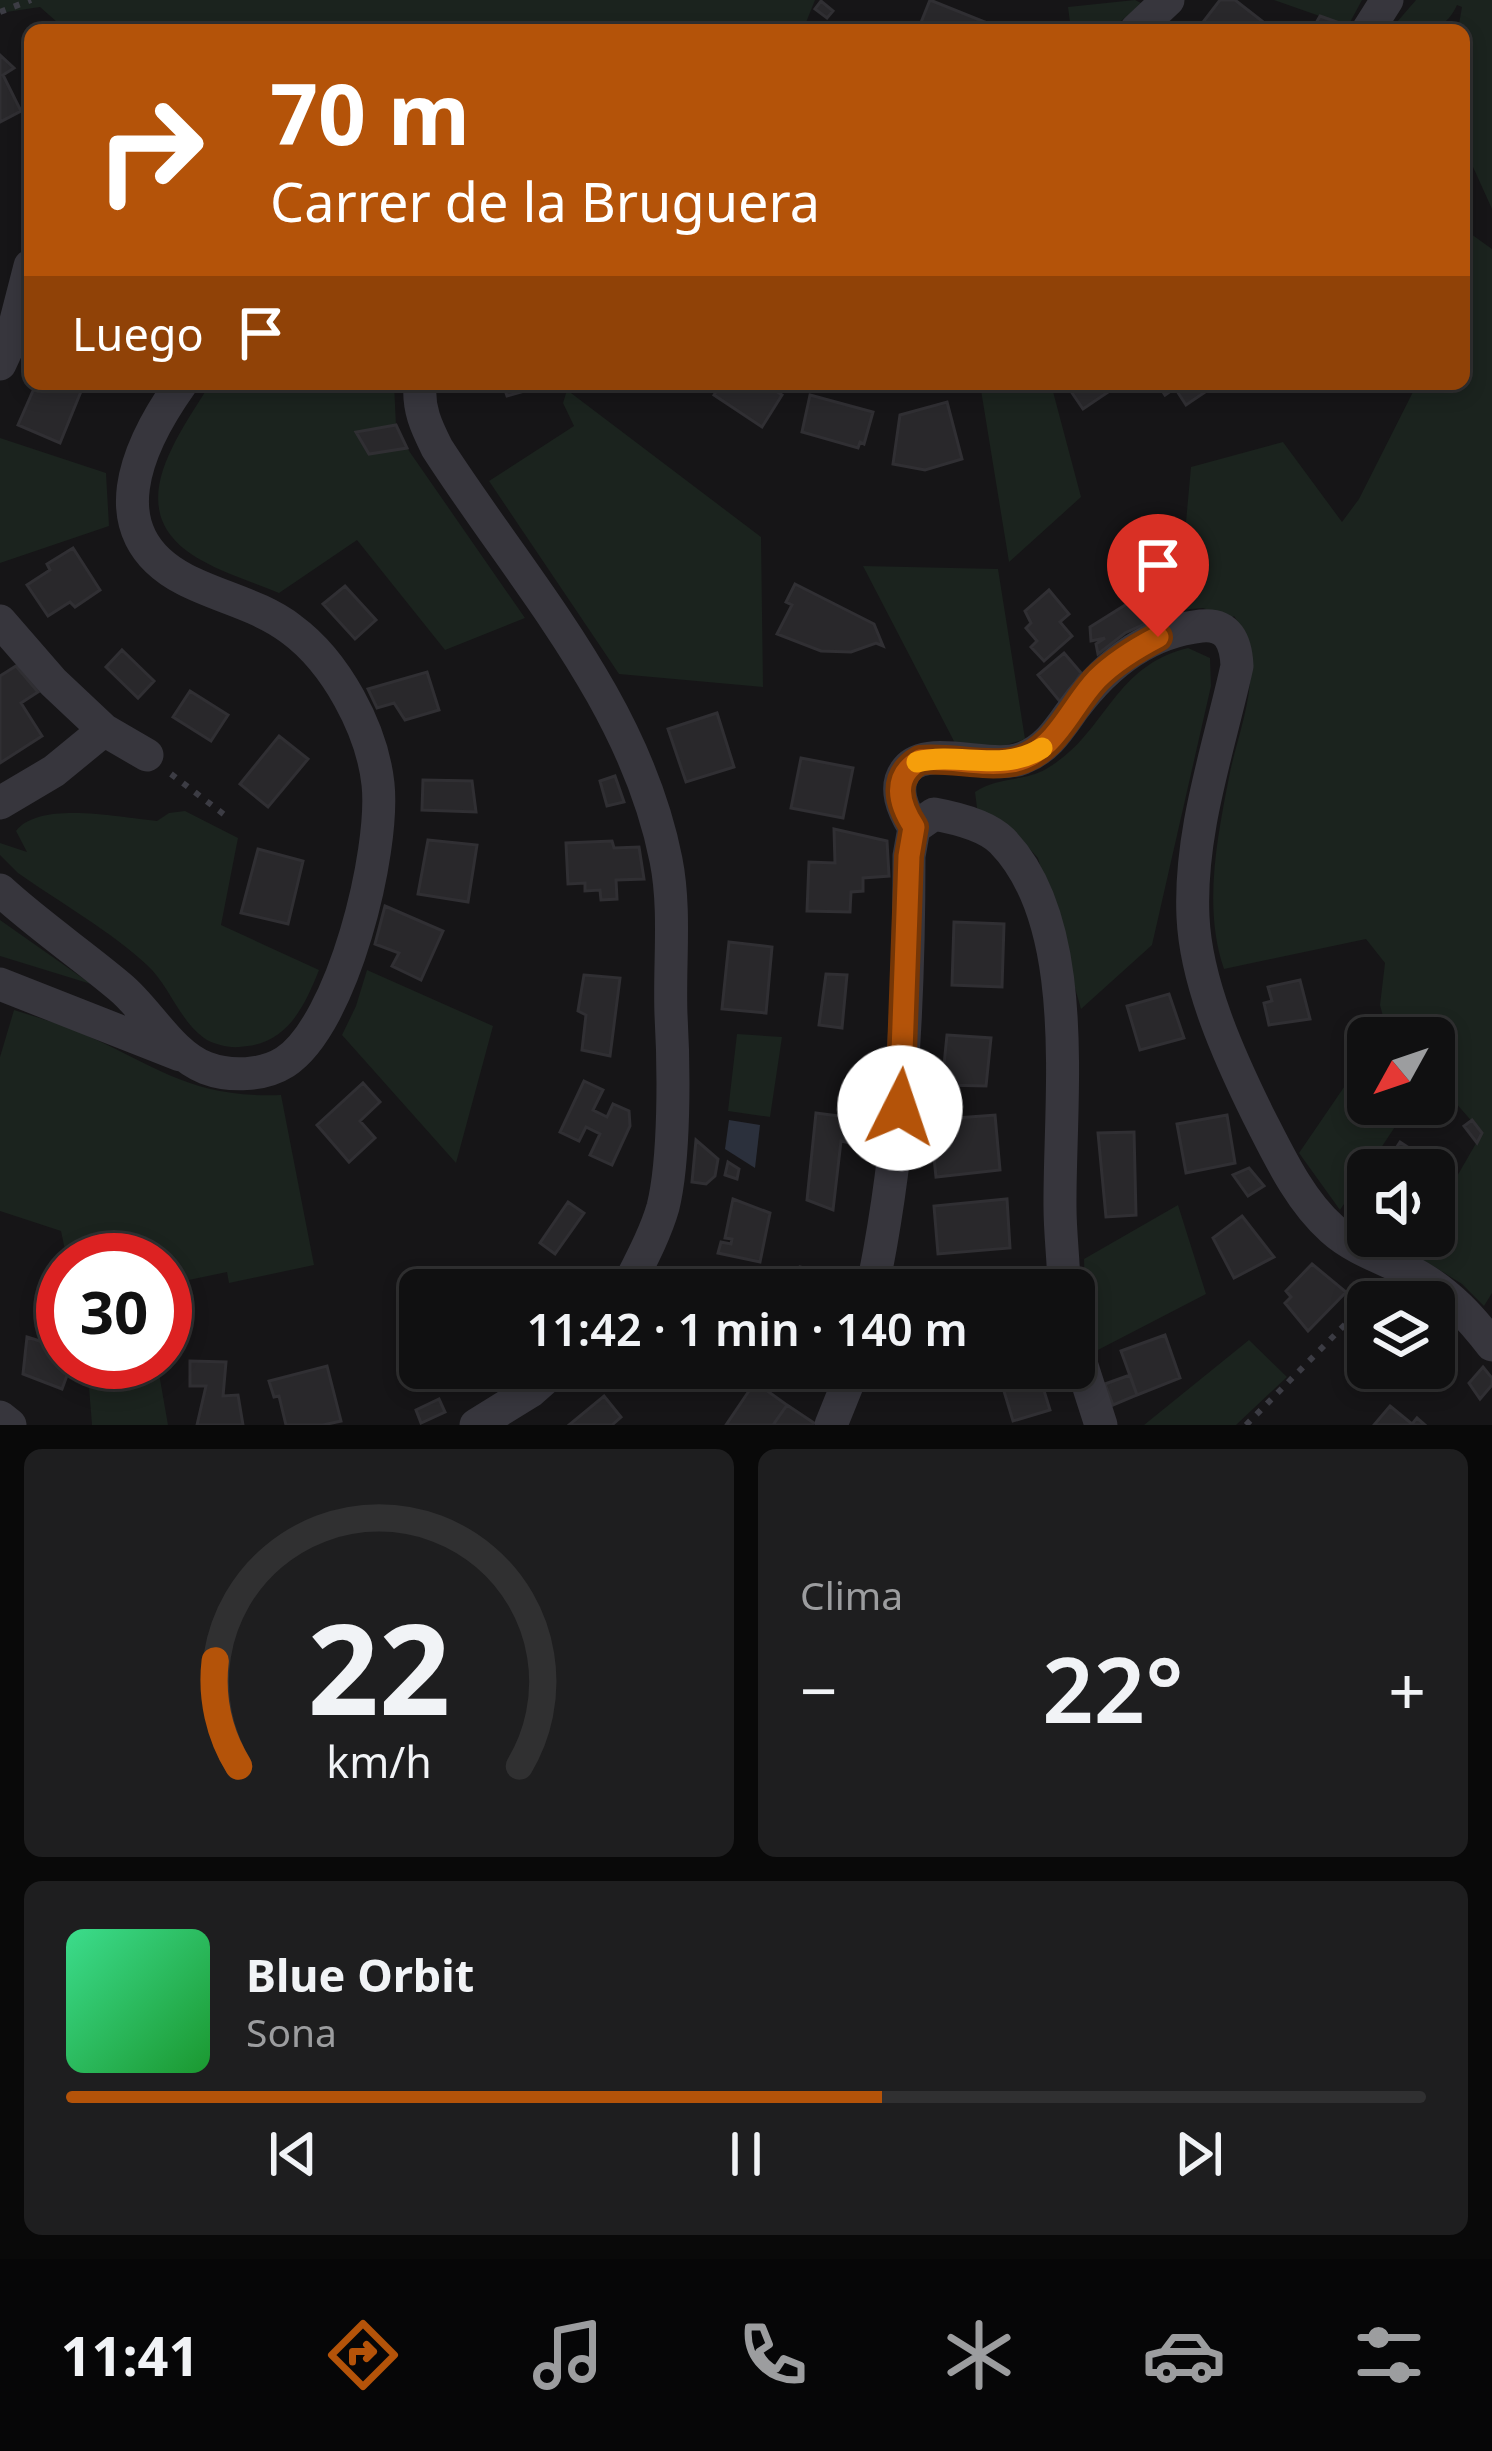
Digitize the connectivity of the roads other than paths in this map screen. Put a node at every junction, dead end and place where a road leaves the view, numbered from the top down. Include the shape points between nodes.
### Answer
1 (1168, 0) edge
2 (1142, 24) edge
3 (24, 286) edge
4 (0, 364) edge
5 (177, 390) edge
6 (419, 390) edge
7 (0, 621) edge
8 (104, 730) junction
9 (147, 755) road end
10 (0, 803) edge
11 (914, 827) junction
12 (0, 890) edge
13 (0, 984) edge
14 (187, 1058) junction
15 (636, 1269) edge
16 (876, 1269) edge
17 (1063, 1269) edge
18 (1492, 1346) edge
19 (533, 1389) edge
20 (846, 1389) edge
21 (1089, 1389) edge
22 (0, 1417) edge
23 (10, 1425) edge
24 (476, 1425) edge
25 (831, 1425) edge
26 (1101, 1425) edge

1 - 2 street
3 - 4 street
5 - 14 street via 132,484 142,542 170,571 287,626 317,650 362,730 380,817 348,956 310,1035 270,1070 228,1072
6 - 15 street via 437,448 614,714 668,866 668,1185
7 - 8 street
8 - 9 street
8 - 10 street
11 - 16 street via 904,1077
11 - 17 street via 934,814 999,838 1045,924 1063,1017
11 - 18 street via 899,783 908,767 940,758 1016,761 1054,737 1120,657 1192,627 1226,632 1237,666 1197,837 1196,940 1246,1091 1306,1198 1336,1234 1450,1298
12 - 14 street via 130,996
13 - 14 street
19 - 24 street
20 - 25 street
21 - 26 street
22 - 23 street

